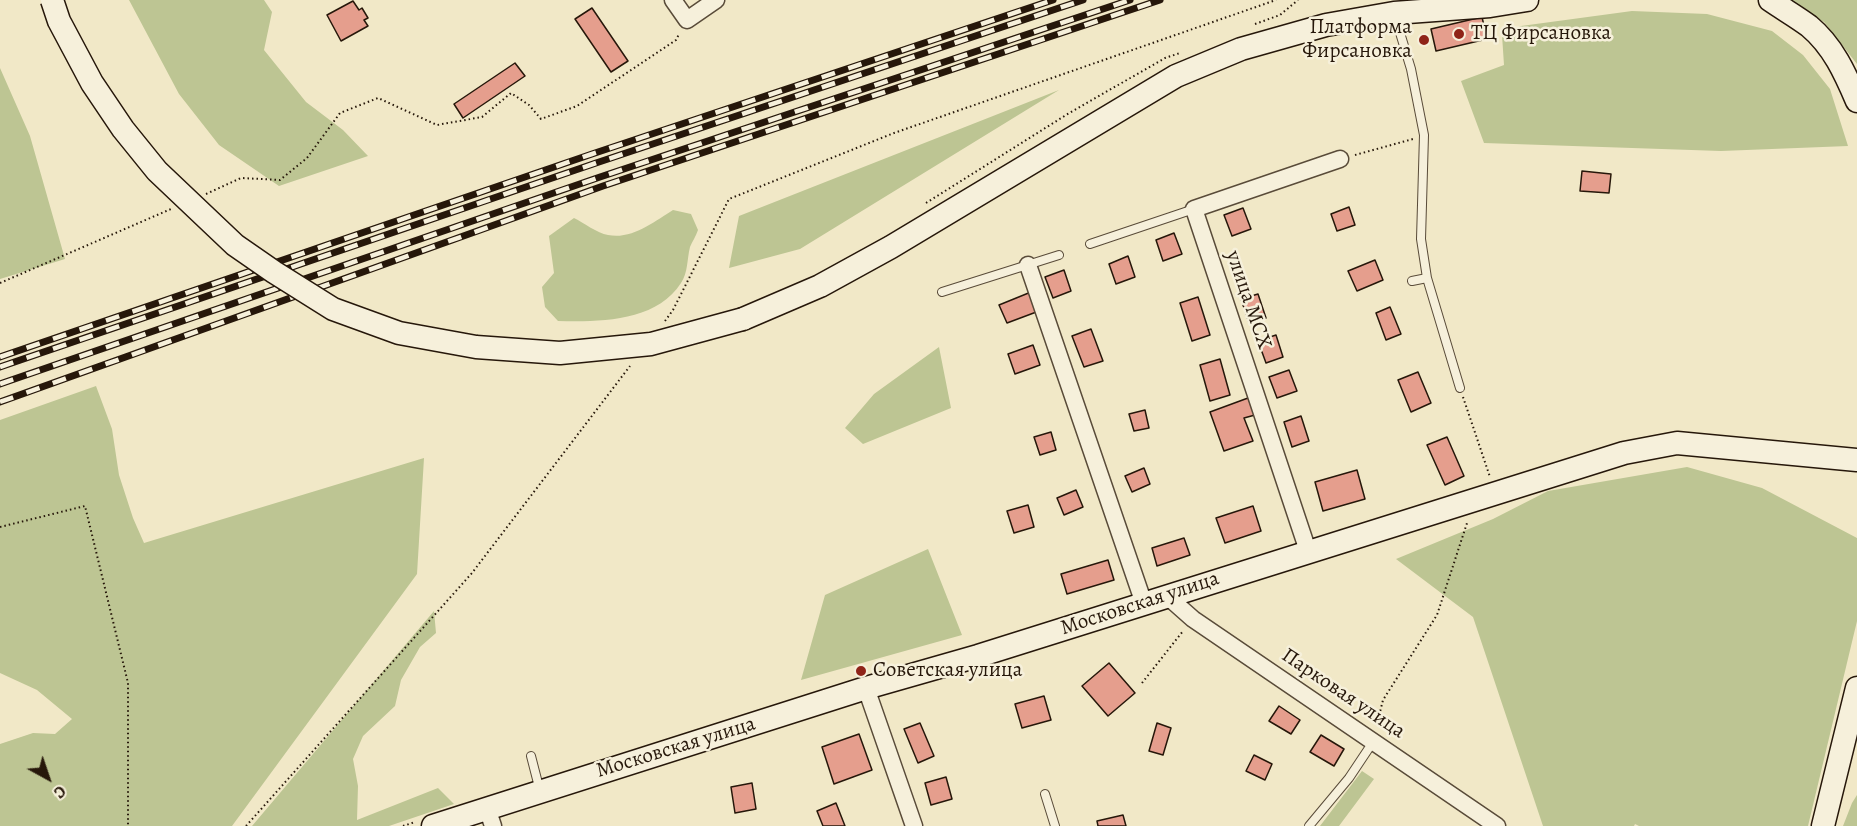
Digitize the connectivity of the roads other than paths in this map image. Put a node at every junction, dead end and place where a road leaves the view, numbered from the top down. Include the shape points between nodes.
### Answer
1 (52, 0) edge
2 (673, 0) edge
3 (716, 0) edge
4 (1527, 0) edge
5 (1770, 0) edge
6 (1796, 9) edge
7 (1394, 13) junction
8 (1857, 101) edge
9 (1340, 159) road end
10 (1194, 209) junction
11 (1090, 244) dead end
12 (1059, 255) dead end
13 (1029, 265) junction
14 (1427, 278) junction
15 (1412, 281) dead end
16 (942, 292) dead end
17 (1460, 388) road end
18 (1857, 460) edge
19 (1308, 551) junction
20 (1167, 596) junction
21 (1139, 604) junction
22 (866, 688) junction
23 (1857, 688) edge
24 (1373, 741) junction
25 (531, 756) dead end
26 (540, 791) junction
27 (1045, 794) dead end
28 (490, 817) edge
29 (433, 826) edge
30 (914, 826) edge
31 (1054, 826) edge
32 (1309, 826) edge
33 (1497, 826) edge
34 (1822, 826) edge

1 - 7 street, bridge via 92,83 123,129 157,171 235,245 333,309 399,333 476,347 560,353 651,344 743,319 820,286 891,247 1176,76 1241,49 1326,25
2 - 3 street via 687,20
4 - 7 street
5 - 6 street
6 - 8 street via 1843,68
7 - 14 lane via 1424,135 1421,239
9 - 10 street
10 - 11 lane
10 - 19 street, улица МСХ
12 - 13 lane
13 - 16 lane
13 - 21 street via 1141,596
14 - 15 lane
14 - 17 lane
18 - 19 street, Московская улица via 1677,444 1624,453
19 - 20 street, Московская улица
20 - 21 street, Московская улица
20 - 24 street, Парковая улица via 1193,619
21 - 22 street, Московская улица
22 - 26 street, Московская улица
22 - 30 street
23 - 34 street
24 - 32 lane via 1349,778
24 - 33 street, Парковая улица
25 - 26 lane
26 - 28 street, Московская улица
27 - 31 lane
28 - 29 street, Московская улица

